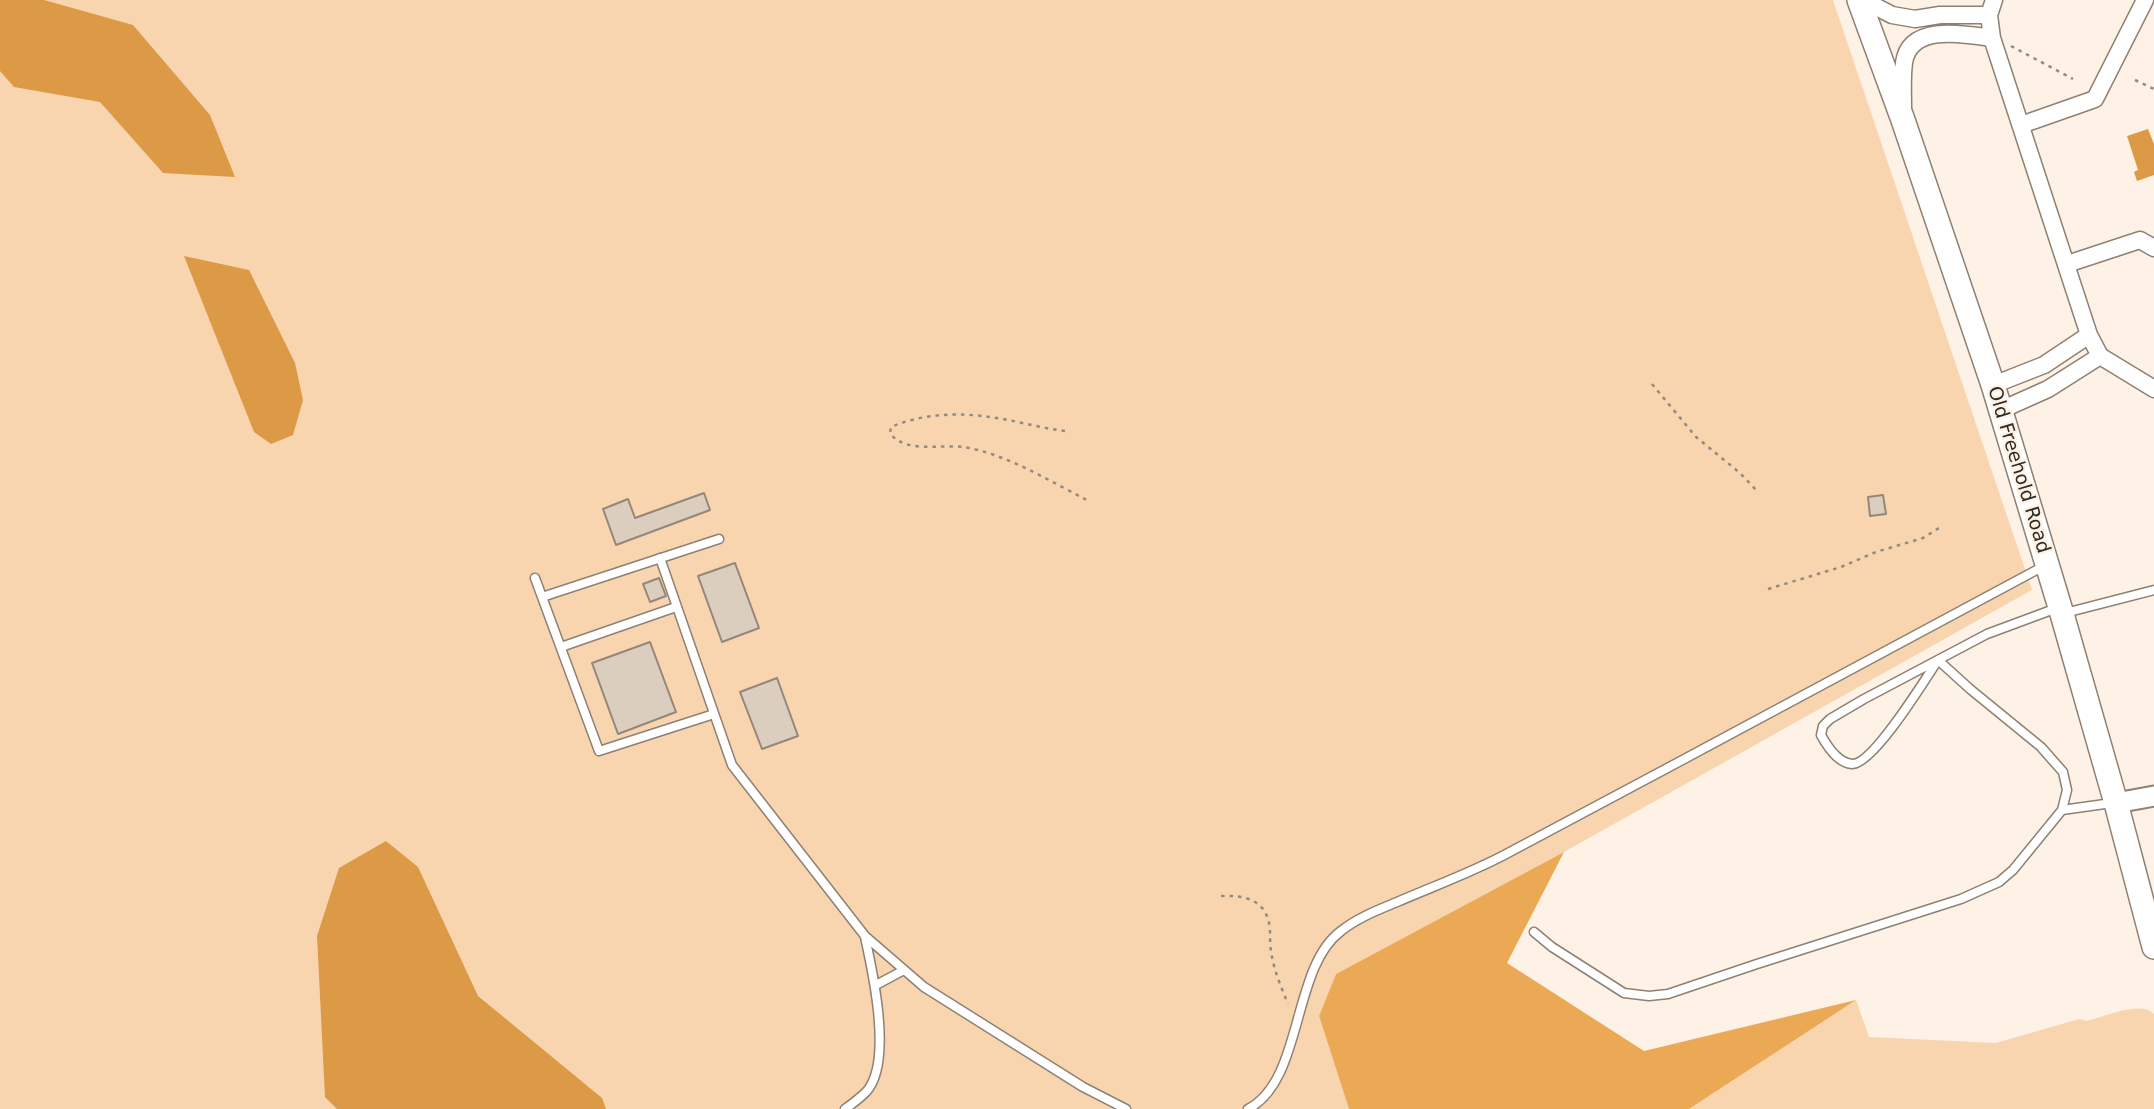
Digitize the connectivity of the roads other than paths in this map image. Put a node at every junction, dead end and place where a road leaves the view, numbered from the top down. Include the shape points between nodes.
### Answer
1 (1861, 0) edge
2 (2145, 0) edge
3 (1991, 7) edge
4 (1992, 38) junction
5 (1903, 120) junction
6 (2021, 125) junction
7 (2154, 248) edge
8 (2067, 264) junction
9 (2089, 335) junction
10 (2101, 356) junction
11 (1993, 386) junction
12 (2154, 388) edge
13 (2000, 410) junction
14 (719, 539) dead end
15 (660, 558) junction
16 (2047, 565) junction
17 (535, 578) dead end
18 (2154, 590) edge
19 (542, 597) junction
20 (676, 607) junction
21 (2061, 610) junction
22 (561, 647) junction
23 (1938, 660) junction
24 (714, 715) junction
25 (2154, 796) edge
26 (2116, 803) junction
27 (2062, 810) junction
28 (1534, 932) dead end
29 (865, 936) junction
30 (2154, 947) edge
31 (904, 970) junction
32 (876, 985) junction
33 (845, 1109) edge
34 (1126, 1109) edge
35 (1248, 1109) edge

1 - 3 street via 1892,15 1914,19
1 - 5 main road, Old Freehold Road
2 - 6 street via 2095,99
3 - 4 street
4 - 5 street via 1947,34 1927,36 1910,46 1903,62
4 - 6 street
5 - 11 main road, Old Freehold Road
6 - 8 street
7 - 8 street via 2140,240
8 - 9 street
9 - 10 street
9 - 11 street via 2044,365
10 - 12 street
10 - 13 street via 2048,389
11 - 13 main road, Old Freehold Road
13 - 16 main road, Old Freehold Road
14 - 15 lane
15 - 19 lane
15 - 20 lane
16 - 21 main road, Old Freehold Road
16 - 35 lane via 1493,861 1340,931 1313,970 1286,1059 1268,1094
17 - 19 lane
18 - 21 lane
19 - 22 lane
20 - 22 lane
20 - 24 lane
21 - 23 lane via 1987,634
21 - 26 main road, Old Freehold Road
22 - 24 lane via 599,751
23 - 23 lane via 1830,719 1821,735 1829,748 1853,764 1865,760
23 - 27 lane via 2041,747 2063,772 2067,790
24 - 29 lane via 732,765
25 - 26 street
26 - 27 lane
26 - 30 main road, Old Freehold Road
27 - 28 lane via 1999,882 1961,899 1668,995 1624,993
29 - 31 lane
29 - 32 lane
31 - 32 lane
31 - 34 lane via 923,987
32 - 33 lane via 880,1052 875,1074 868,1091

